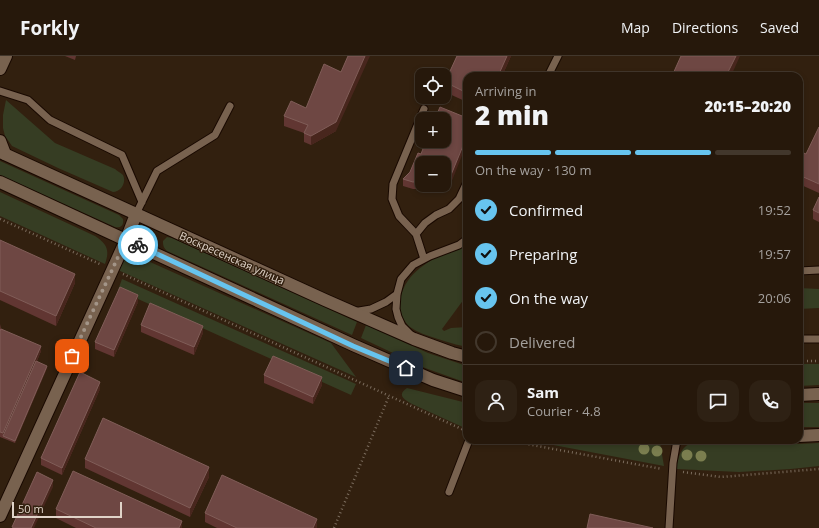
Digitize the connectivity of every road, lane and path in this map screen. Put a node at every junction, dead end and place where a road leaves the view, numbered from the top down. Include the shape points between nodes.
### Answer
1 (6, 56) edge
2 (558, 56) edge
3 (0, 69) edge
4 (550, 72) edge
5 (0, 91) edge
6 (230, 106) dead end
7 (424, 109) dead end
8 (0, 141) edge
9 (2, 153) edge
10 (0, 182) edge
11 (463, 190) edge
12 (142, 202) junction
13 (136, 214) junction
14 (0, 219) edge
15 (416, 234) junction
16 (126, 240) junction
17 (463, 242) edge
18 (424, 259) junction
19 (112, 270) junction
20 (819, 270) edge
21 (803, 271) edge
22 (397, 294) junction
23 (352, 312) junction
24 (414, 338) junction
25 (803, 339) edge
26 (819, 339) edge
27 (463, 356) edge
28 (803, 361) edge
29 (819, 361) edge
30 (463, 390) edge
31 (819, 394) edge
32 (803, 395) edge
33 (389, 396) junction
34 (463, 430) edge
35 (819, 435) edge
36 (803, 436) edge
37 (467, 444) edge
38 (676, 444) edge
39 (449, 492) dead end
40 (0, 516) edge
41 (334, 528) edge
42 (670, 528) edge

1 - 3 main road
2 - 4 lane
5 - 12 lane via 28,100 50,120 122,155
6 - 12 lane via 215,134 157,171
7 - 15 lane via 393,184 392,199 399,216
8 - 9 main road
9 - 13 main road, Воскресенская улица
10 - 16 main road
11 - 15 lane via 449,209 425,223
12 - 13 lane
13 - 16 main road
13 - 23 main road, Воскресенская улица
14 - 19 path
15 - 18 lane
16 - 19 main road
16 - 30 main road via 353,346 433,380
17 - 18 lane
18 - 22 lane via 413,265 401,279
19 - 33 path
19 - 40 main road
20 - 21 lane
22 - 23 lane via 371,309
22 - 24 lane via 398,318
23 - 24 main road, Воскресенская улица
24 - 27 main road, Воскресенская улица
25 - 26 lane
28 - 29 path
31 - 32 main road
33 - 34 path
33 - 41 path
35 - 36 main road
37 - 39 lane
38 - 42 lane

